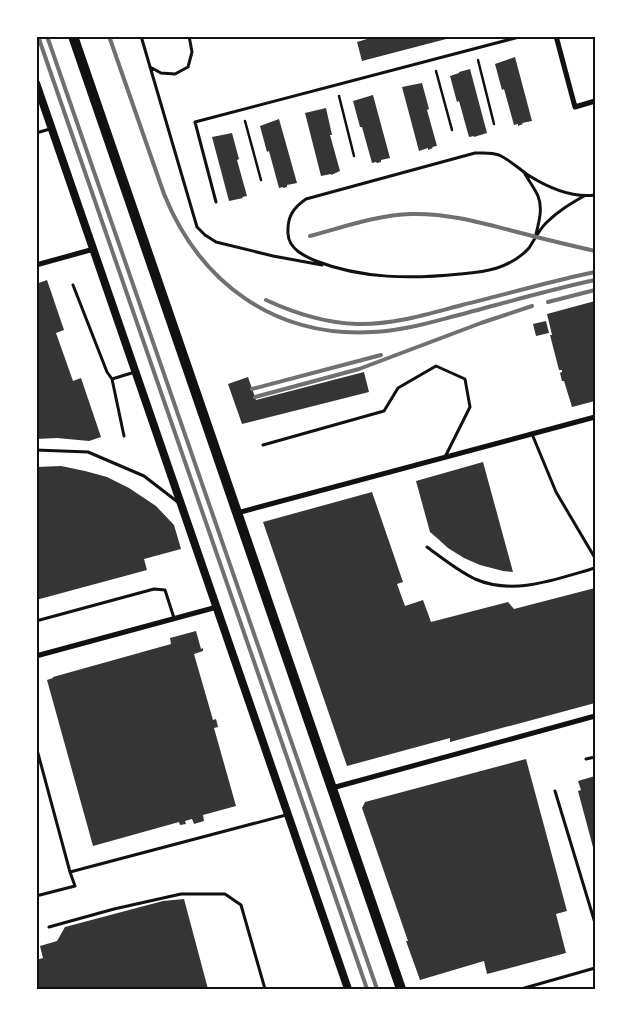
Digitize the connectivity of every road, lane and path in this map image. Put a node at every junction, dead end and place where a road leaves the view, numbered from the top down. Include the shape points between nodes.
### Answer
1 (73, 36) edge
2 (141, 36) edge
3 (189, 36) edge
4 (523, 36) edge
5 (556, 36) edge
6 (478, 60) dead end
7 (150, 66) junction
8 (436, 70) dead end
9 (36, 83) edge
10 (339, 96) dead end
11 (595, 101) edge
12 (246, 120) dead end
13 (494, 124) dead end
14 (52, 129) junction
15 (452, 130) dead end
16 (36, 133) edge
17 (354, 156) dead end
18 (523, 171) junction
19 (261, 180) dead end
20 (595, 195) edge
21 (584, 196) junction
22 (216, 202) dead end
23 (536, 237) junction
24 (94, 249) junction
25 (36, 265) edge
26 (330, 266) junction
27 (73, 285) dead end
28 (136, 372) junction
29 (112, 379) junction
30 (595, 417) edge
31 (532, 434) junction
32 (124, 436) dead end
33 (263, 445) dead end
34 (36, 450) edge
35 (445, 457) junction
36 (182, 506) junction
37 (237, 513) junction
38 (427, 547) dead end
39 (595, 558) edge
40 (595, 568) edge
41 (217, 607) junction
42 (174, 619) junction
43 (36, 620) edge
44 (36, 656) edge
45 (595, 716) edge
46 (36, 746) edge
47 (595, 757) edge
48 (586, 759) dead end
49 (332, 788) junction
50 (555, 791) dead end
51 (288, 814) junction
52 (70, 872) junction
53 (36, 896) edge
54 (595, 923) edge
55 (49, 927) dead end
56 (595, 968) edge
57 (265, 989) edge
58 (348, 989) edge
59 (401, 989) edge
60 (521, 989) edge

1 - 37 main road
2 - 7 lane
3 - 7 lane via 192,52 188,67 175,74 161,73
4 - 22 lane via 195,122
5 - 11 street via 574,107
6 - 13 path
7 - 26 lane via 196,227 216,242
8 - 15 path
9 - 14 street
10 - 17 path
12 - 19 path
14 - 16 lane
14 - 24 street
18 - 21 lane via 552,187
18 - 23 lane via 540,204
18 - 26 lane via 498,155 475,153 306,199 292,213 289,239 302,255
20 - 21 lane
21 - 23 lane via 564,207
23 - 26 lane via 529,248 511,262 482,272 399,277 364,274
24 - 25 street
24 - 28 street
27 - 29 lane
28 - 29 lane
28 - 36 street
29 - 32 lane
30 - 31 street
31 - 35 street
31 - 39 lane via 556,492
33 - 35 lane via 384,411 398,388 436,366 465,378 470,407
34 - 36 lane via 88,452 144,476
35 - 37 street
36 - 41 street
37 - 49 main road
38 - 40 lane via 462,572 496,586 534,585
41 - 42 street
41 - 51 street
42 - 43 lane via 165,590 154,589
42 - 44 street
45 - 49 street
46 - 52 lane
47 - 48 lane
49 - 59 main road
50 - 54 lane
51 - 52 lane
51 - 58 street
52 - 53 lane via 75,886
55 - 57 lane via 181,894 225,894 241,905
56 - 60 lane

